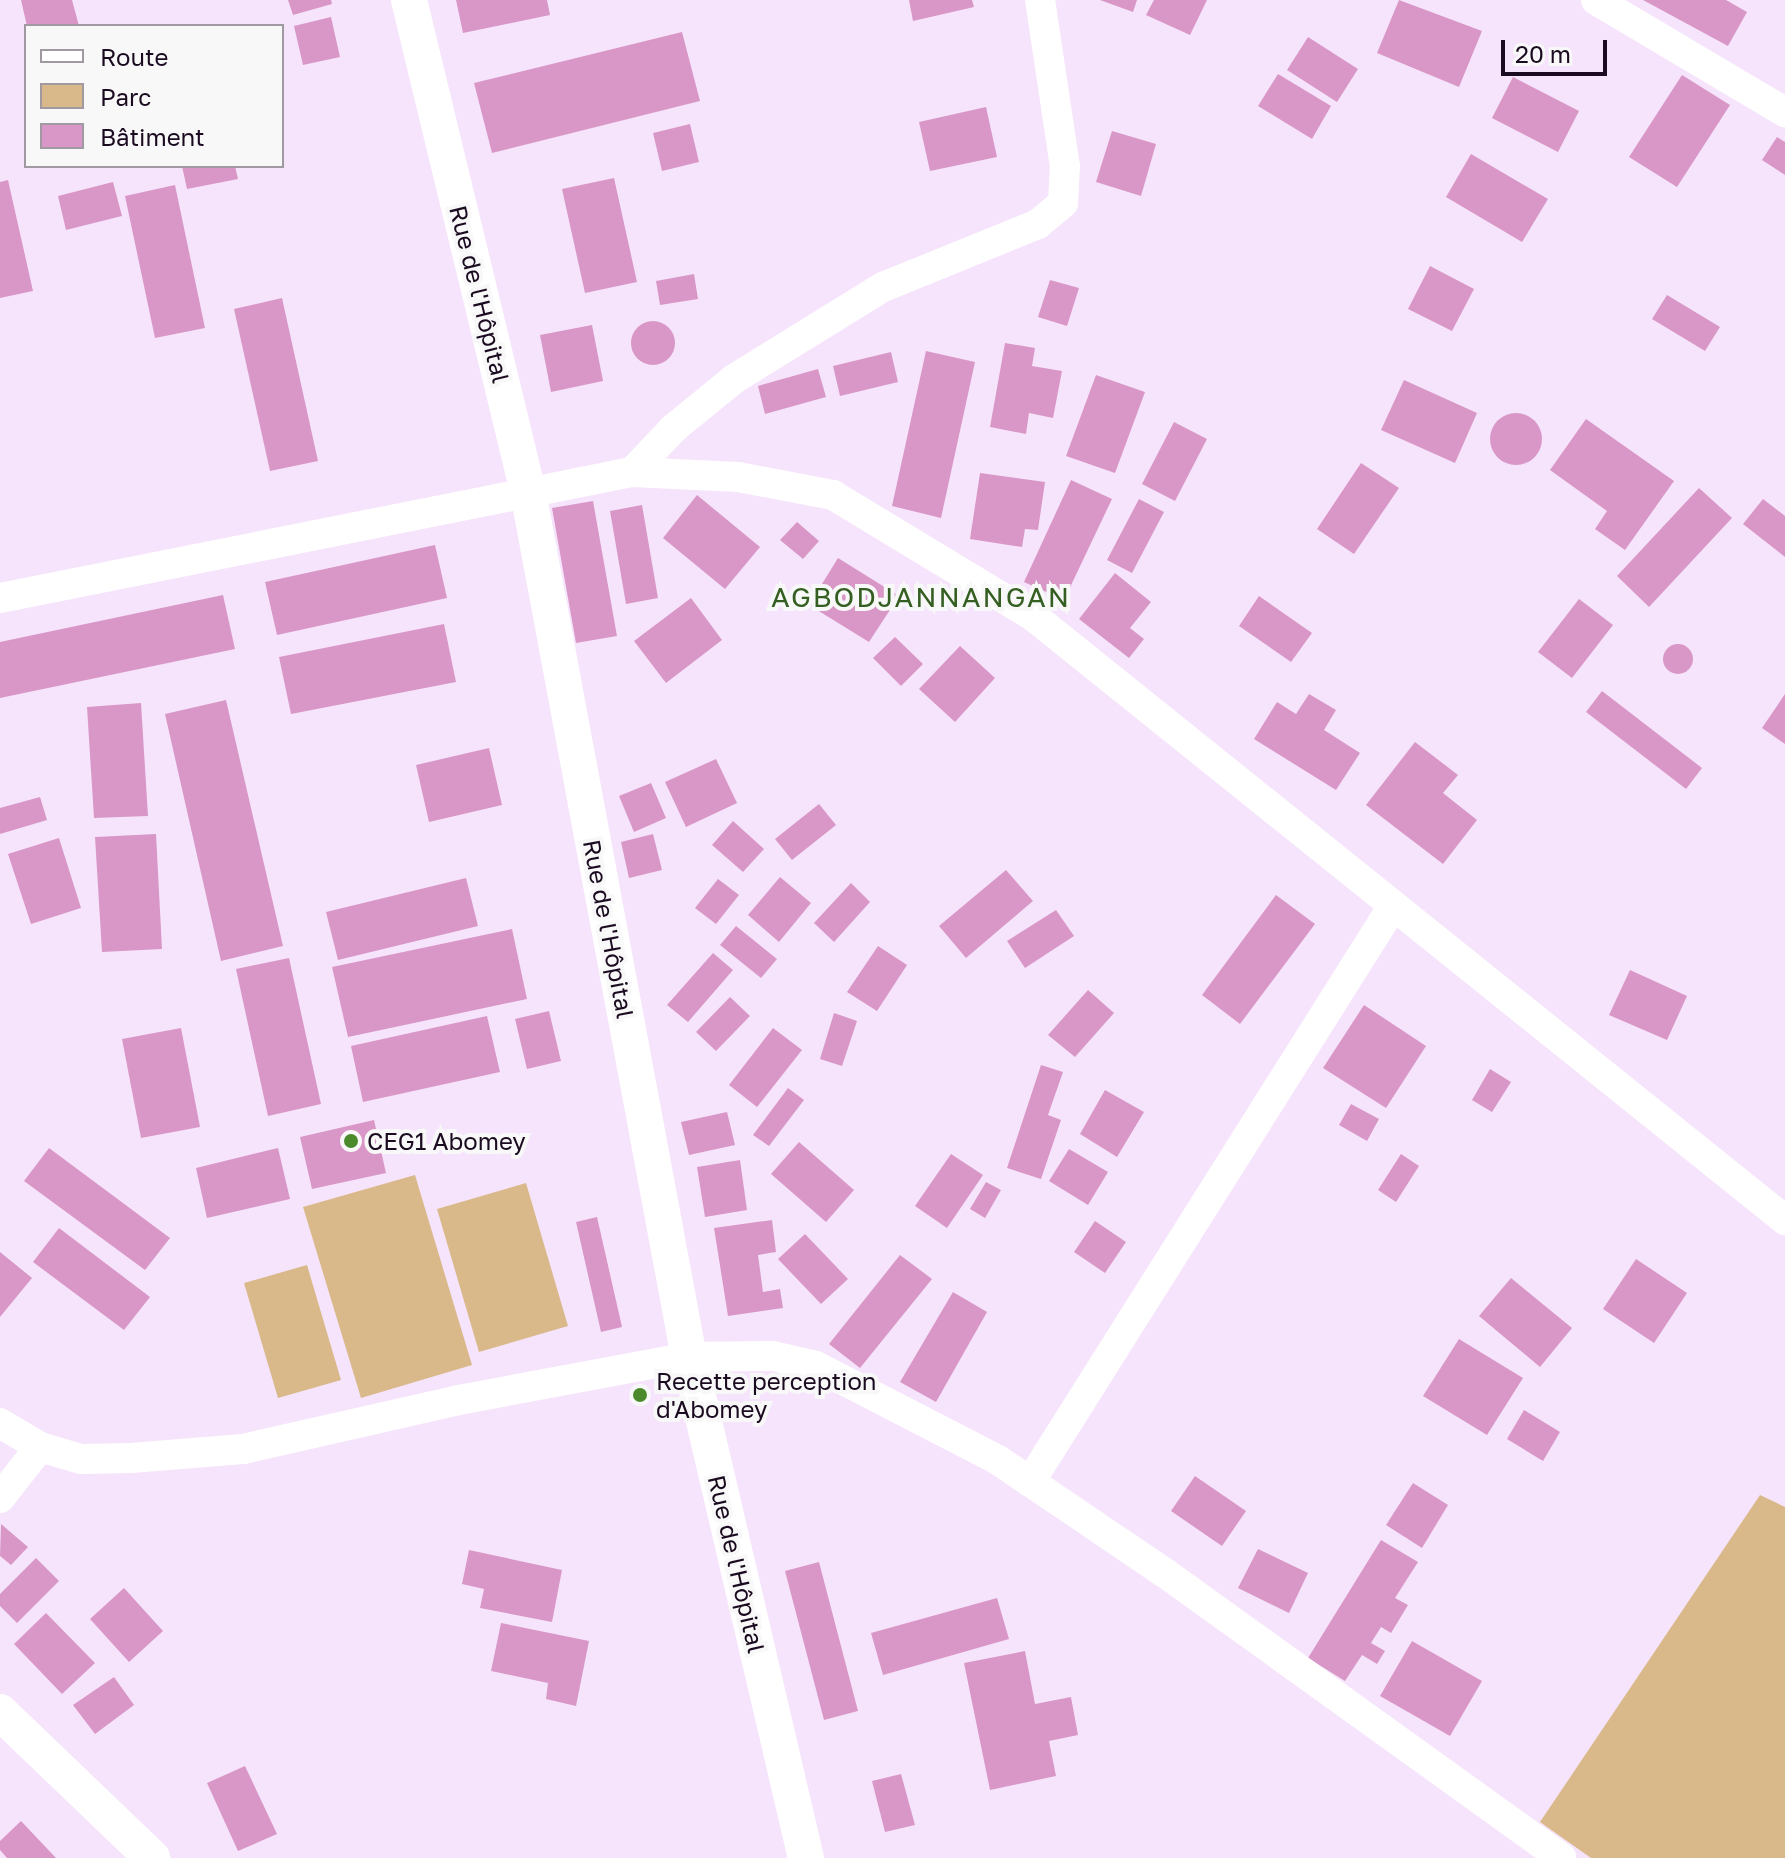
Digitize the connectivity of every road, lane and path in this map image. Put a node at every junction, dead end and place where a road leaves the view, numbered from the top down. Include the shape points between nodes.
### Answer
1 (409, 0) edge
2 (1040, 0) edge
3 (1596, 0) edge
4 (1785, 112) edge
5 (632, 472) junction
6 (528, 492) junction
7 (0, 598) edge
8 (1393, 906) junction
9 (1785, 1220) edge
10 (689, 1357) junction
11 (0, 1423) edge
12 (40, 1447) junction
13 (1030, 1482) junction
14 (0, 1498) edge
15 (0, 1712) edge
16 (152, 1858) edge
17 (806, 1858) edge
18 (1561, 1858) edge

1 - 6 street, Rue de l'Hôpital
2 - 5 street via 1065,167 1063,203 1038,224 883,287 734,379
3 - 4 street
5 - 6 street
5 - 8 street via 738,477 833,495 1033,616
6 - 7 street
6 - 10 street, Rue de l'Hôpital
8 - 9 street
8 - 13 street
10 - 12 street via 459,1400 243,1449 81,1459
10 - 13 street via 773,1356 816,1366 858,1383
10 - 17 street, Rue de l'Hôpital
11 - 12 street
12 - 14 street
13 - 18 street
15 - 16 street

